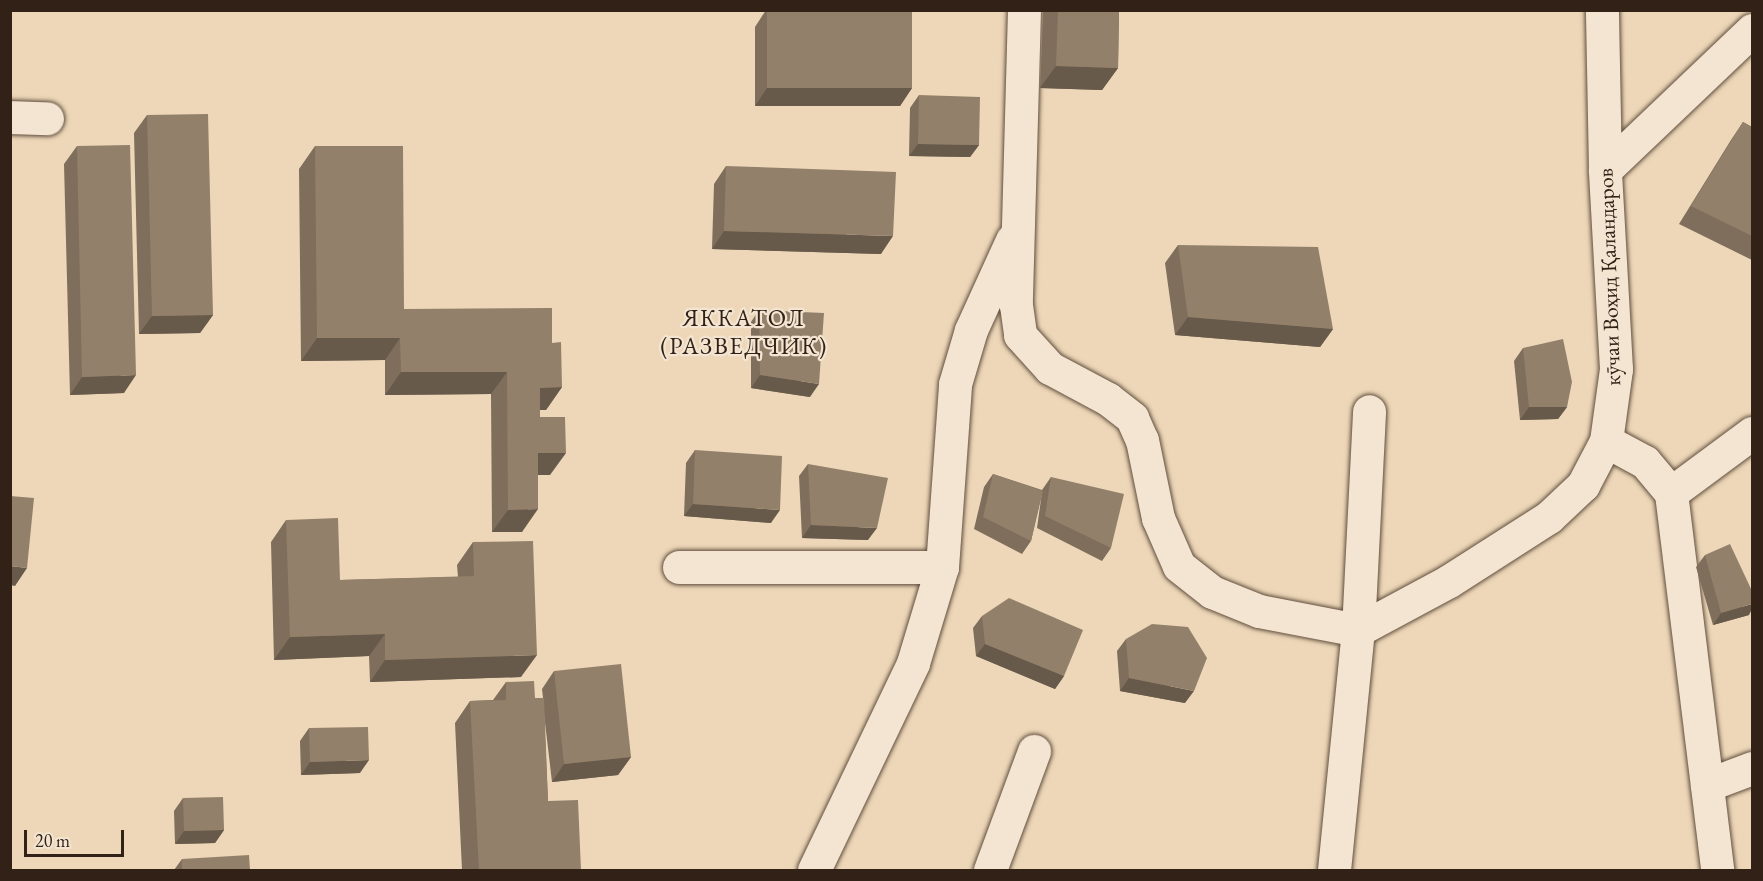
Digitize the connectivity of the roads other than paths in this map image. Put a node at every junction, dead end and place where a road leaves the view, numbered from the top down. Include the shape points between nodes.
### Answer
1 (1024, 10) edge
2 (1602, 10) edge
3 (1752, 30) edge
4 (10, 117) edge
5 (46, 118) dead end
6 (1605, 170) junction
7 (1018, 228) junction
8 (1369, 411) dead end
9 (1752, 433) edge
10 (1606, 441) junction
11 (1671, 493) junction
12 (679, 567) dead end
13 (942, 567) junction
14 (1358, 630) junction
15 (1034, 751) dead end
16 (1752, 768) edge
17 (1707, 785) junction
18 (814, 870) edge
19 (990, 870) edge
20 (1334, 870) edge
21 (1717, 870) edge

1 - 7 street
2 - 6 street, кӯчаи Воҳид Қаландаров
3 - 6 street
4 - 5 street
6 - 10 street, кӯчаи Воҳид Қаландаров via 1616,369
7 - 13 street via 971,330 955,384
7 - 14 street via 1016,305 1020,335 1050,368 1108,399 1131,418 1142,440 1158,518 1179,566 1212,592 1259,611
8 - 14 street
9 - 11 street
10 - 11 street via 1645,462
10 - 14 street, кӯчаи Воҳид Қаландаров via 1583,485 1549,516 1449,581
11 - 17 street
12 - 13 street
13 - 18 street via 913,663
14 - 20 street
15 - 19 street
16 - 17 street
17 - 21 street

